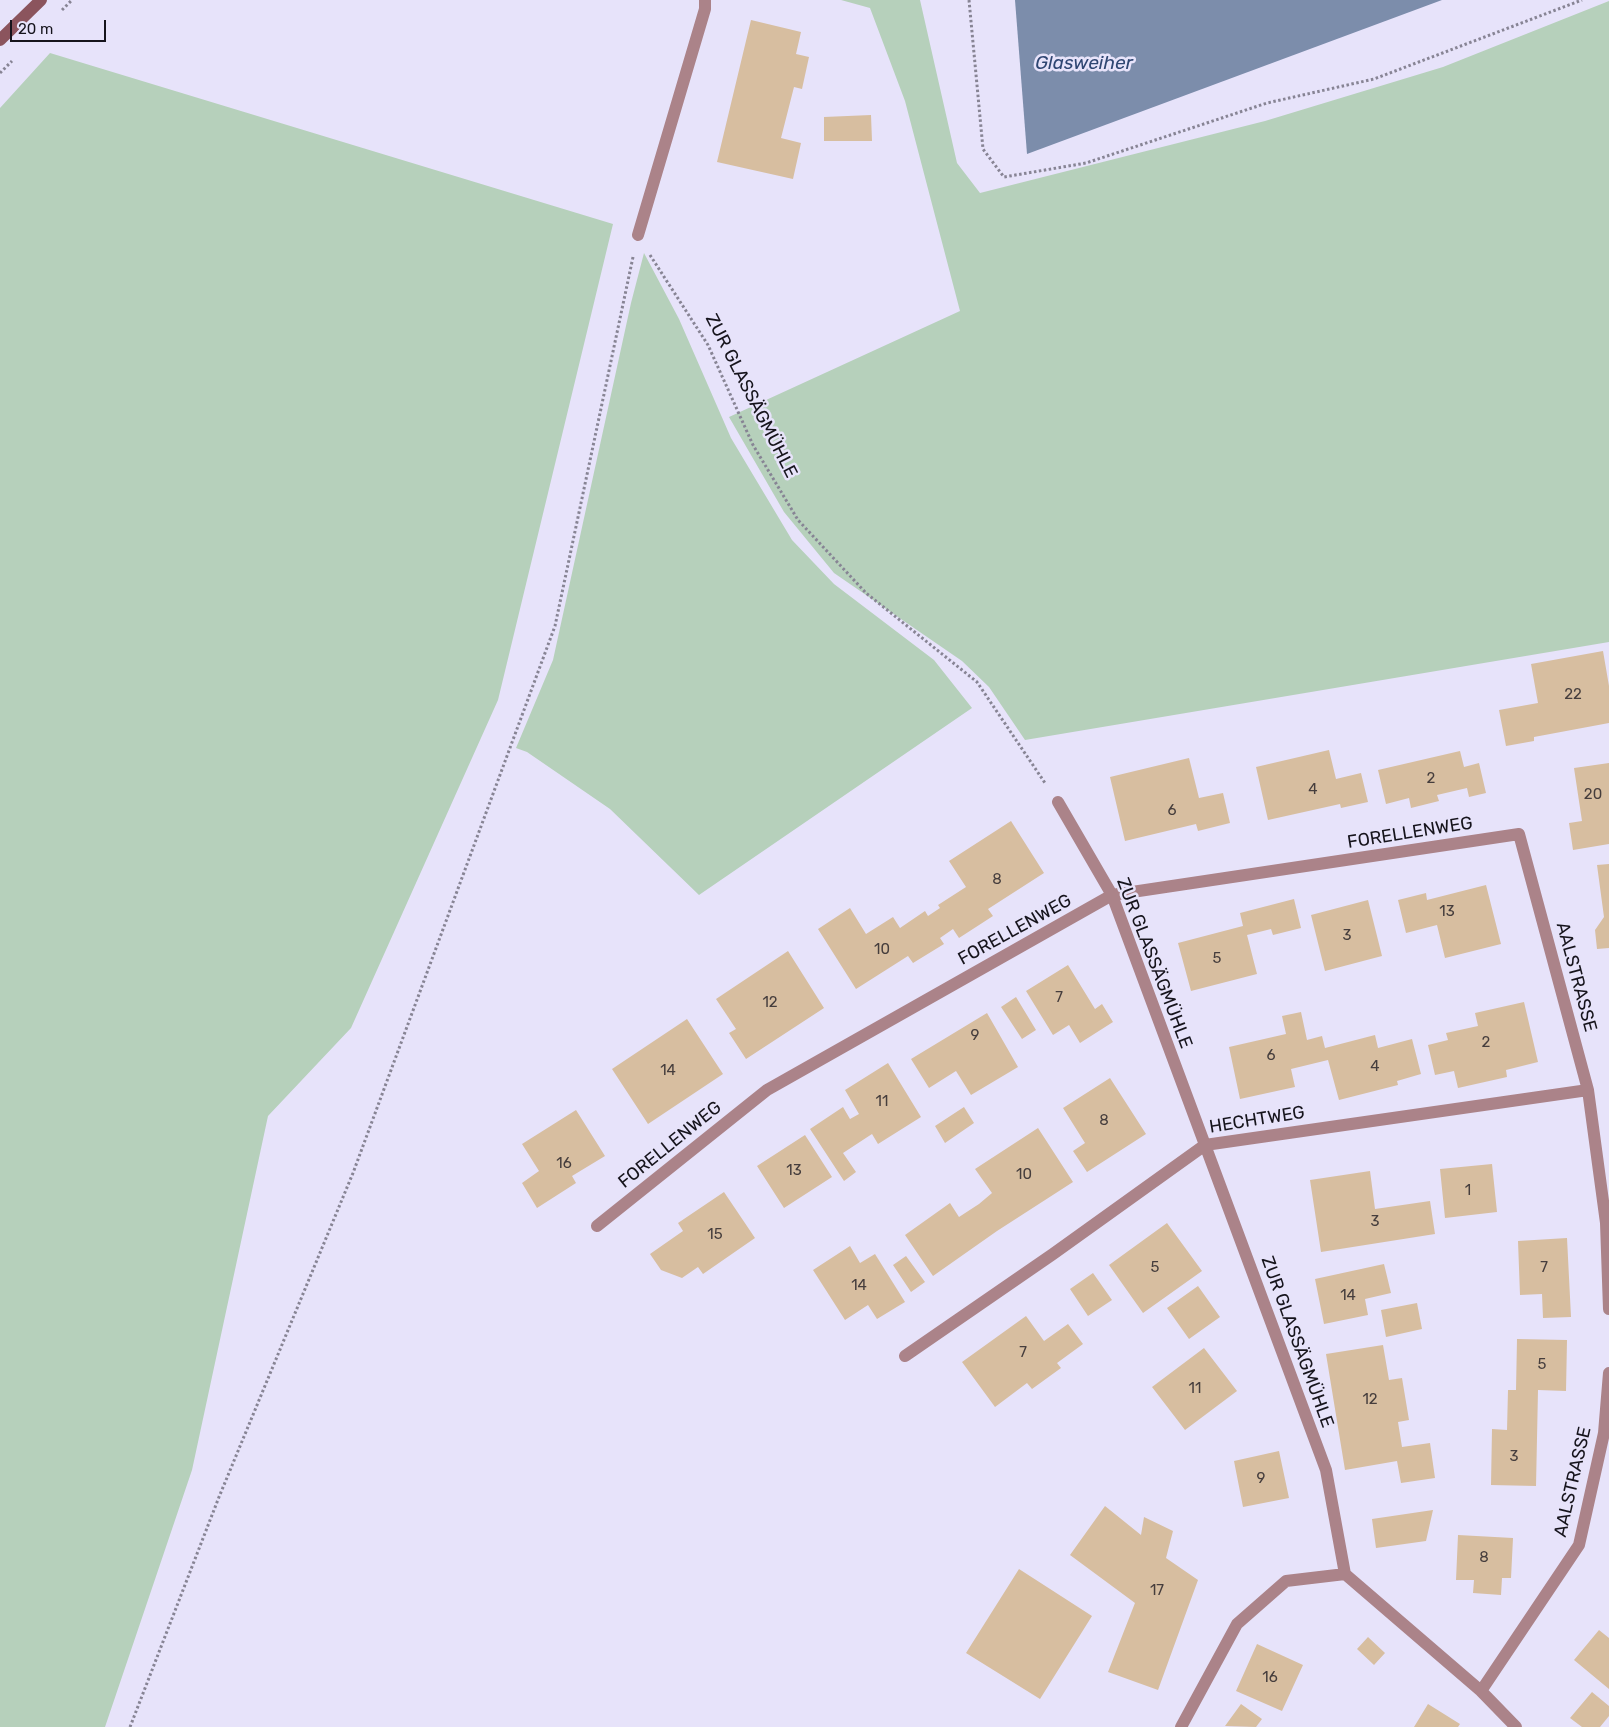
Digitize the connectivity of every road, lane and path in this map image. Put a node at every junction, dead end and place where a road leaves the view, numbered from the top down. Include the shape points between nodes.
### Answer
1 (41, 0) edge
2 (705, 0) edge
3 (969, 0) edge
4 (1582, 0) edge
5 (0, 40) edge
6 (638, 235) junction
7 (1058, 802) joint
8 (1519, 834) joint
9 (1112, 895) junction
10 (1588, 1090) junction
11 (1205, 1145) junction
12 (597, 1226) dead end
13 (1609, 1309) edge
14 (905, 1356) dead end
15 (1609, 1373) edge
16 (1345, 1574) junction
17 (1481, 1691) junction
18 (130, 1727) edge
19 (1181, 1727) edge
20 (1516, 1727) edge

1 - 5 main road
2 - 6 street
3 - 4 path via 983,149 1004,177 1086,163 1267,103 1374,79
6 - 7 path, ZUR GLASSÄGMÜHLE via 708,345 753,445 798,520 866,593 977,682
6 - 18 path via 555,626 352,1173 219,1498
7 - 9 street, ZUR GLASSÄGMÜHLE
8 - 9 street, FORELLENWEG
8 - 10 street, AALSTRASSE
9 - 11 street, ZUR GLASSÄGMÜHLE
9 - 12 street, FORELLENWEG via 767,1090
10 - 11 street, HECHTWEG
10 - 13 street, AALSTRASSE via 1606,1223
11 - 14 street, HECHTWEG
11 - 16 street, ZUR GLASSÄGMÜHLE via 1326,1470
15 - 17 street, AALSTRASSE via 1604,1433 1579,1545
16 - 17 street
16 - 19 street via 1286,1581 1237,1624
17 - 20 street

